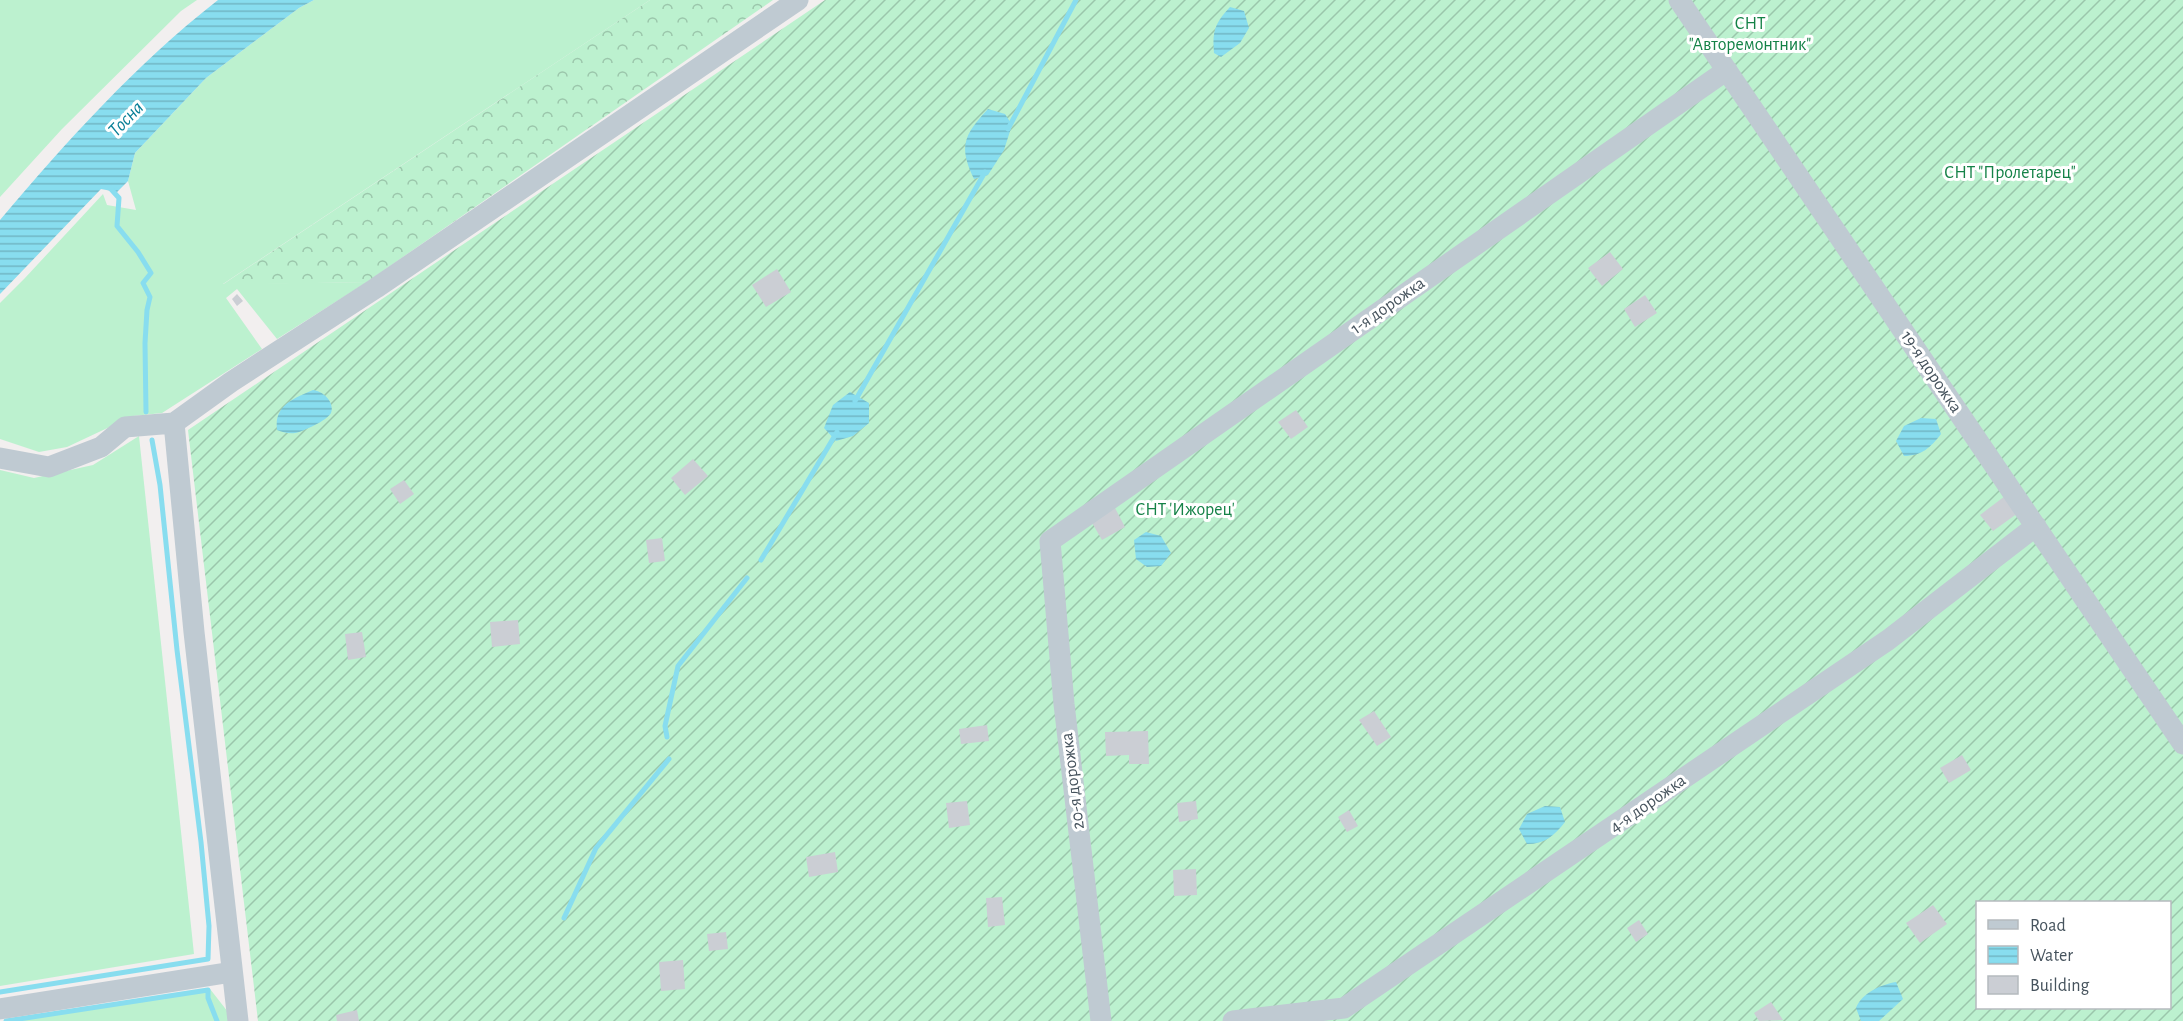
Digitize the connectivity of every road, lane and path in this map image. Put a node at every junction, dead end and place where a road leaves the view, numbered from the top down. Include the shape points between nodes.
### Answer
1 (798, 0) edge
2 (1679, 0) edge
3 (1727, 70) junction
4 (174, 423) junction
5 (0, 458) edge
6 (2036, 526) junction
7 (1050, 541) joint
8 (2183, 744) edge
9 (232, 972) junction
10 (0, 1009) edge
11 (238, 1021) edge
12 (1101, 1021) edge
13 (1233, 1021) edge

1 - 4 street
2 - 3 street, 19-я дорожка
3 - 6 street, 19-я дорожка
3 - 7 street, 1-я дорожка
4 - 5 street via 125,427 101,447 50,467
4 - 9 street
6 - 8 street, 19-я дорожка
6 - 13 street, 4-я дорожка via 1888,640 1344,1008
7 - 12 street, 20-я дорожка via 1064,704
9 - 10 street
9 - 11 street

